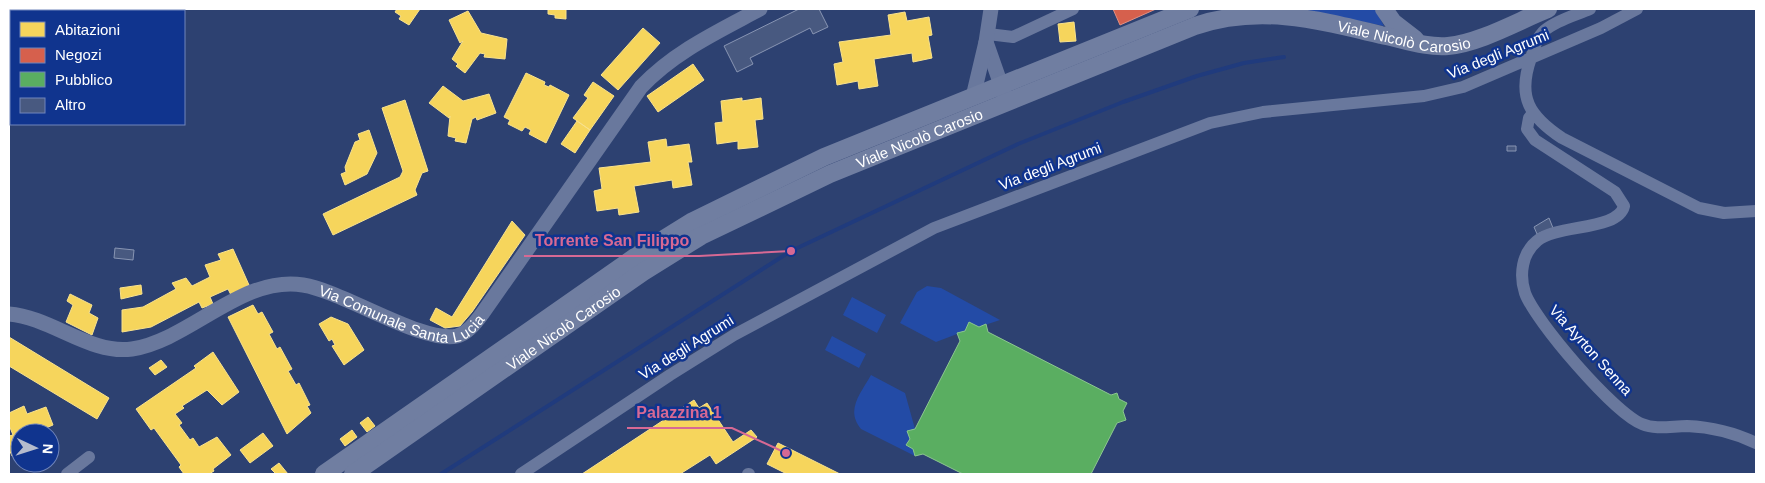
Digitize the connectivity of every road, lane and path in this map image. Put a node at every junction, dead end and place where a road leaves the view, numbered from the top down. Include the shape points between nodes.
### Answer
1 (760, 9) edge
2 (991, 9) edge
3 (1073, 9) edge
4 (1190, 9) edge
5 (1384, 9) edge
6 (1548, 9) edge
7 (1590, 9) edge
8 (1637, 9) edge
9 (987, 38) junction
10 (1422, 43) junction
11 (1003, 94) junction
12 (973, 97) junction
13 (1533, 113) junction
14 (1756, 211) edge
15 (9, 314) edge
16 (1756, 443) edge
17 (89, 457) dead end
18 (67, 474) edge
19 (324, 474) edge
20 (353, 474) edge
21 (522, 474) edge

1 - 15 street, Via Comunale Santa Lucia via 689,46 641,87 482,314 458,336 423,332 317,288 294,284 261,288 156,341 131,349 103,346 38,319
2 - 9 street
3 - 9 street via 1013,37
4 - 11 main road, Viale Nicolò Carosio
5 - 10 main road via 1392,22
6 - 10 main road, Viale Nicolò Carosio via 1462,43 1449,46
7 - 13 street via 1547,29 1537,41 1525,74 1525,91
8 - 21 street, Via degli Agrumi via 1601,28 1463,87 1424,96 1263,112 1210,123 934,228 734,335
9 - 11 street
9 - 12 street
10 - 11 main road, Viale Nicolò Carosio via 1296,16 1231,16
11 - 12 main road, Viale Nicolò Carosio
11 - 20 main road, Viale Nicolò Carosio via 701,236 643,272
12 - 19 main road, Viale Nicolò Carosio via 824,157 693,221 635,257
13 - 14 street via 1543,125 1562,138 1699,208 1724,213
13 - 16 street, Via Ayrton Senna via 1527,123 1530,135 1615,192 1624,206 1620,215 1609,221 1552,232 1532,245 1524,261 1522,281 1537,315 1586,374 1639,423 1650,427 1688,426 1716,430
17 - 18 street

